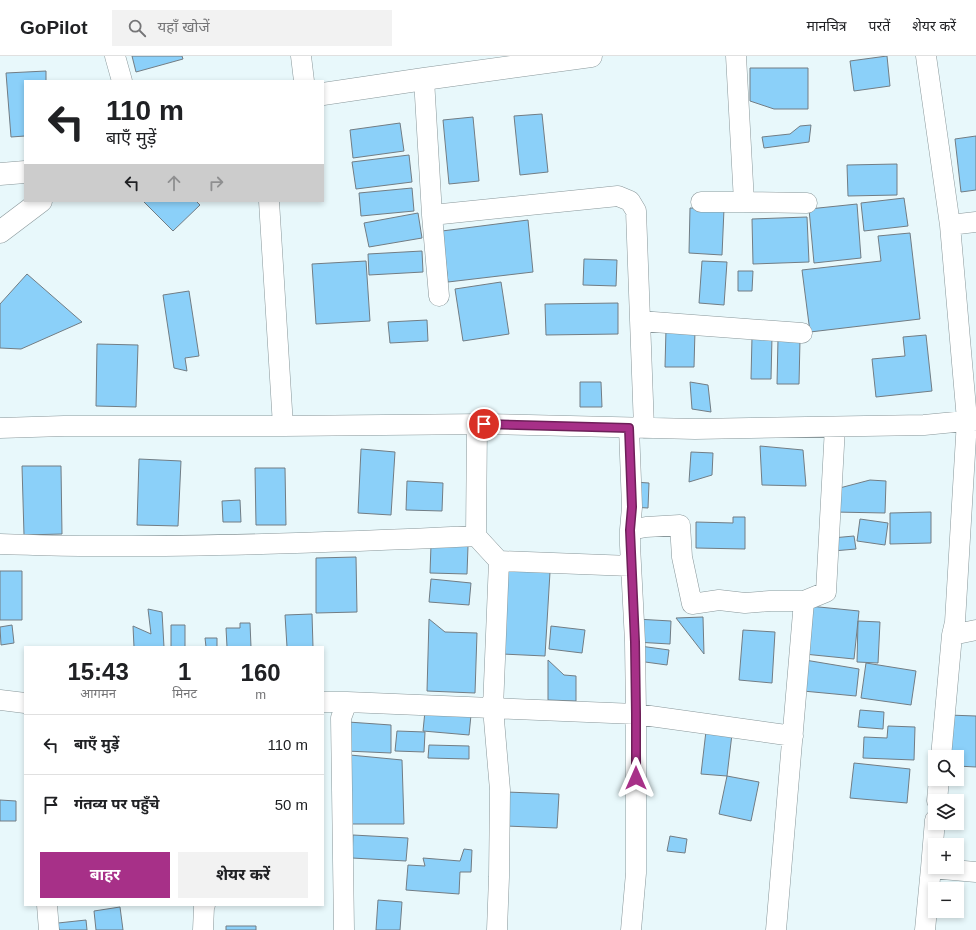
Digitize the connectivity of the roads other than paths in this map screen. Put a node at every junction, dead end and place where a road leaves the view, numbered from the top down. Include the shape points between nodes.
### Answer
1 (115, 56) edge
2 (301, 56) edge
3 (591, 56) edge
4 (736, 56) edge
5 (926, 56) edge
6 (424, 79) junction
7 (122, 80) edge
8 (304, 80) edge
9 (324, 94) edge
10 (24, 172) edge
11 (0, 174) edge
12 (40, 202) edge
13 (269, 202) edge
14 (701, 202) dead end
15 (744, 202) junction
16 (807, 203) dead end
17 (432, 215) junction
18 (976, 222) edge
19 (950, 225) junction
20 (0, 232) edge
21 (439, 296) dead end
22 (640, 321) junction
23 (802, 334) dead end
24 (972, 420) edge
25 (476, 424) junction
26 (282, 426) junction
27 (835, 427) junction
28 (0, 428) edge
29 (637, 428) junction
30 (630, 530) junction
31 (476, 536) junction
32 (0, 544) edge
33 (498, 561) junction
34 (631, 566) junction
35 (804, 601) junction
36 (976, 630) edge
37 (952, 635) junction
38 (0, 700) edge
39 (324, 702) edge
40 (347, 702) junction
41 (24, 704) edge
42 (493, 708) junction
43 (636, 714) junction
44 (793, 736) junction
45 (942, 750) edge
46 (964, 871) edge
47 (976, 872) edge
48 (930, 874) edge
49 (47, 906) edge
50 (204, 906) edge
51 (49, 930) edge
52 (204, 930) edge
53 (344, 930) edge
54 (497, 930) edge
55 (631, 930) edge
56 (776, 930) edge
57 (925, 930) edge

1 - 7 street
2 - 8 street
3 - 6 street
4 - 15 street
5 - 19 street
6 - 9 street
6 - 17 street
10 - 11 street
12 - 20 street
13 - 26 street
14 - 15 street
15 - 16 street
17 - 21 street
17 - 22 street via 618,196 630,200 636,211
18 - 19 street
19 - 24 street
22 - 23 street
22 - 29 street
24 - 27 street via 924,425
24 - 37 street
25 - 26 street
25 - 29 street
25 - 31 street
26 - 28 street
27 - 29 street
27 - 35 street via 826,592
29 - 30 street
30 - 34 street
30 - 35 street via 680,525 682,557 692,604 719,600 745,603
31 - 32 street via 232,545
31 - 33 street
33 - 34 street
33 - 42 street
34 - 43 street
35 - 44 street
36 - 37 street
37 - 45 street
38 - 41 street
39 - 40 street
40 - 42 street
40 - 53 street via 342,718
42 - 43 street
42 - 54 street via 500,790
43 - 44 street
43 - 55 street via 636,873
44 - 56 street
46 - 47 street
48 - 57 street
49 - 51 street
50 - 52 street

